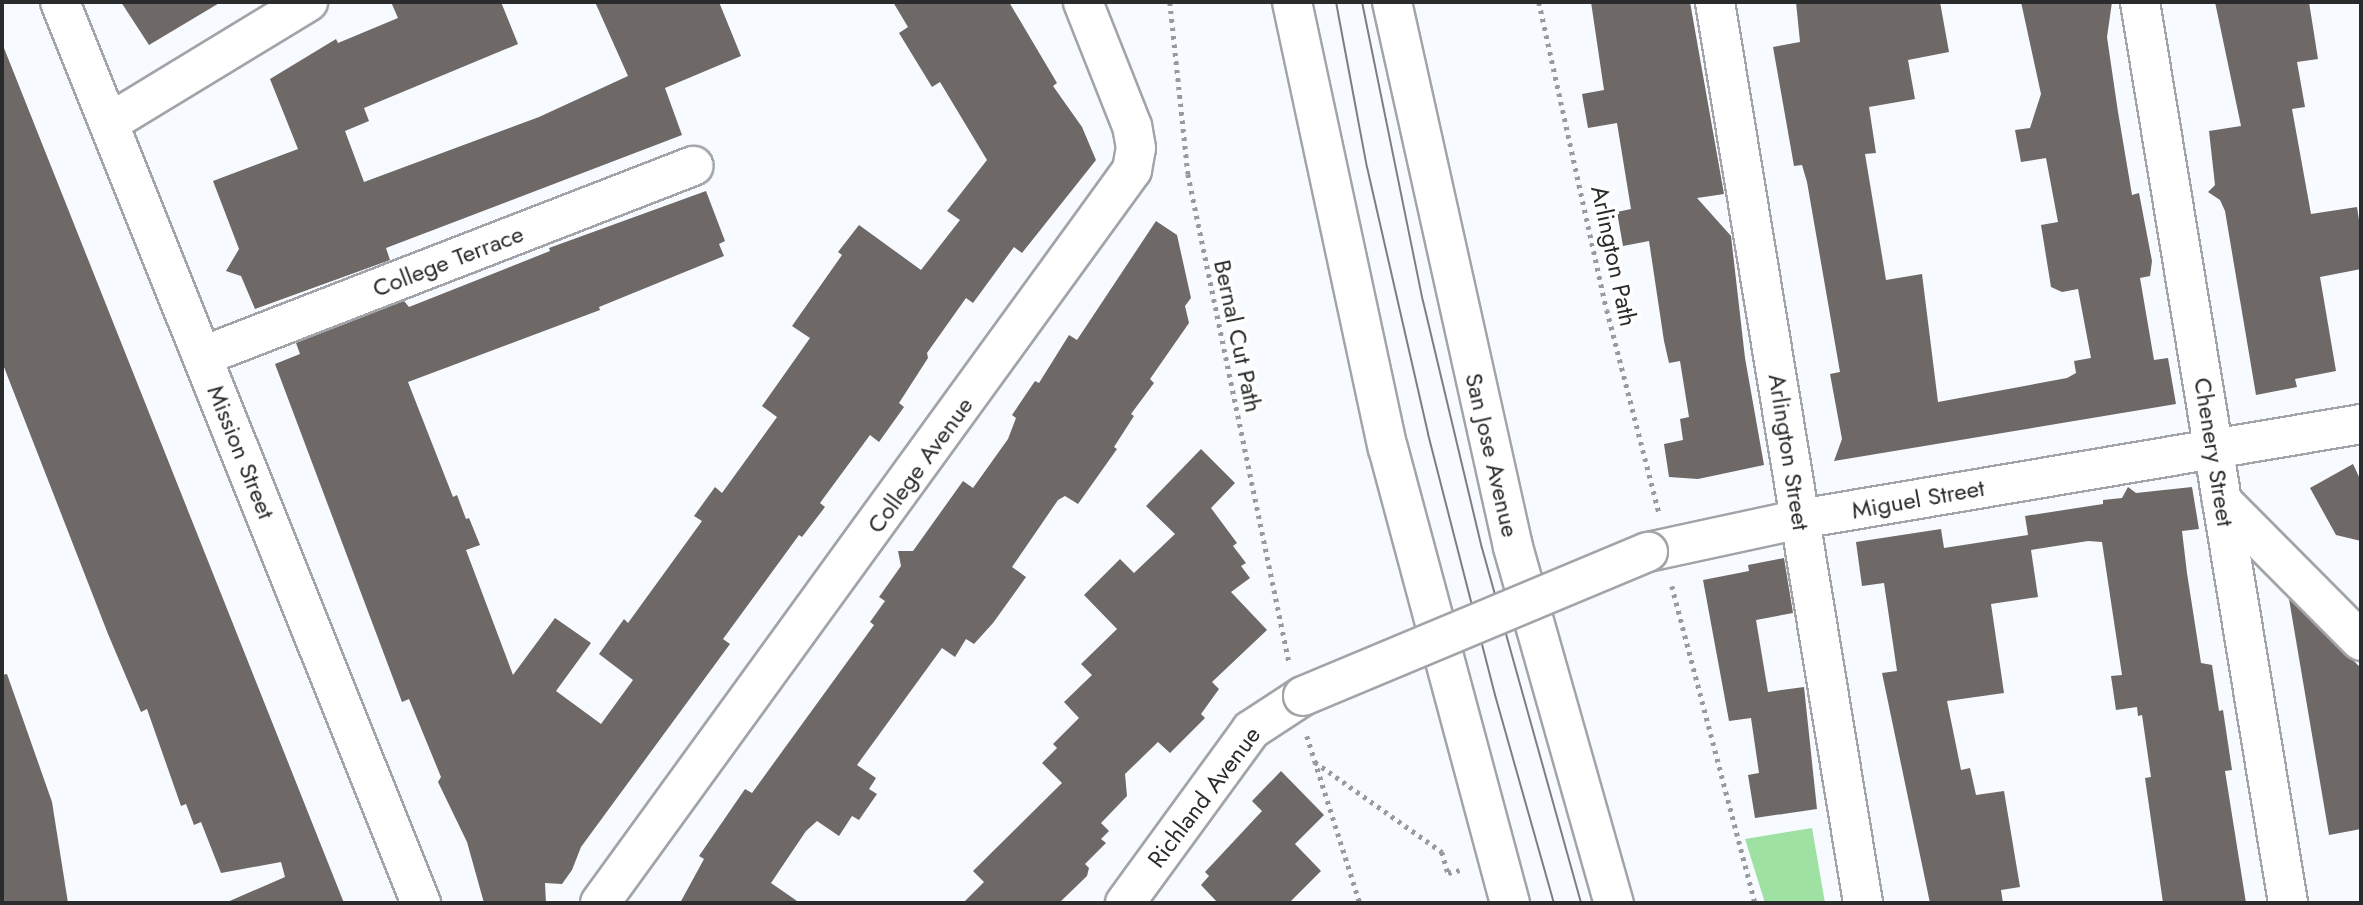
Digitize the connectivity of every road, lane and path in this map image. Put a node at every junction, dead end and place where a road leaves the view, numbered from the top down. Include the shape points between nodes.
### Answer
1 (60, 2) edge
2 (308, 2) edge
3 (1083, 2) edge
4 (1170, 2) edge
5 (1293, 2) edge
6 (1392, 2) edge
7 (1539, 2) edge
8 (1715, 2) edge
9 (2140, 2) edge
10 (109, 123) junction
11 (693, 166) dead end
12 (203, 356) junction
13 (2361, 424) edge
14 (2213, 449) junction
15 (2222, 501) junction
16 (1800, 519) junction
17 (1659, 549) junction
18 (1486, 619) joint
19 (2361, 641) edge
20 (1297, 685) junction
21 (1307, 735) dead end
22 (1315, 762) junction
23 (1460, 870) dead end
24 (421, 903) edge
25 (600, 903) edge
26 (1125, 903) edge
27 (1360, 903) edge
28 (1510, 903) edge
29 (1614, 903) edge
30 (1755, 903) edge
31 (1863, 903) edge
32 (2288, 903) edge

1 - 10 street, Mission Street
2 - 10 street
3 - 25 street, College Avenue via 1132,126 1136,148 1132,170
4 - 20 path, Bernal Cut Path via 1188,174
5 - 28 street via 1388,449
6 - 29 street, San Jose Avenue via 1513,547
7 - 17 path, Arlington Path
8 - 16 street, Arlington Street
9 - 14 street, Chenery Street
10 - 12 street, Mission Street
11 - 12 street, College Terrace
12 - 24 street, Mission Street
13 - 14 street, Miguel Street
14 - 15 street, Chenery Street
14 - 16 street, Miguel Street
15 - 19 street
15 - 32 street, Chenery Street
16 - 17 street, Miguel Street
16 - 31 street, Arlington Street
17 - 18 street, Miguel Street, bridge
17 - 30 path, Arlington Path
18 - 20 street, Richland Avenue, bridge
20 - 26 street, Richland Avenue via 1251,730
21 - 22 path
22 - 23 path via 1442,852 1448,873
22 - 27 path

